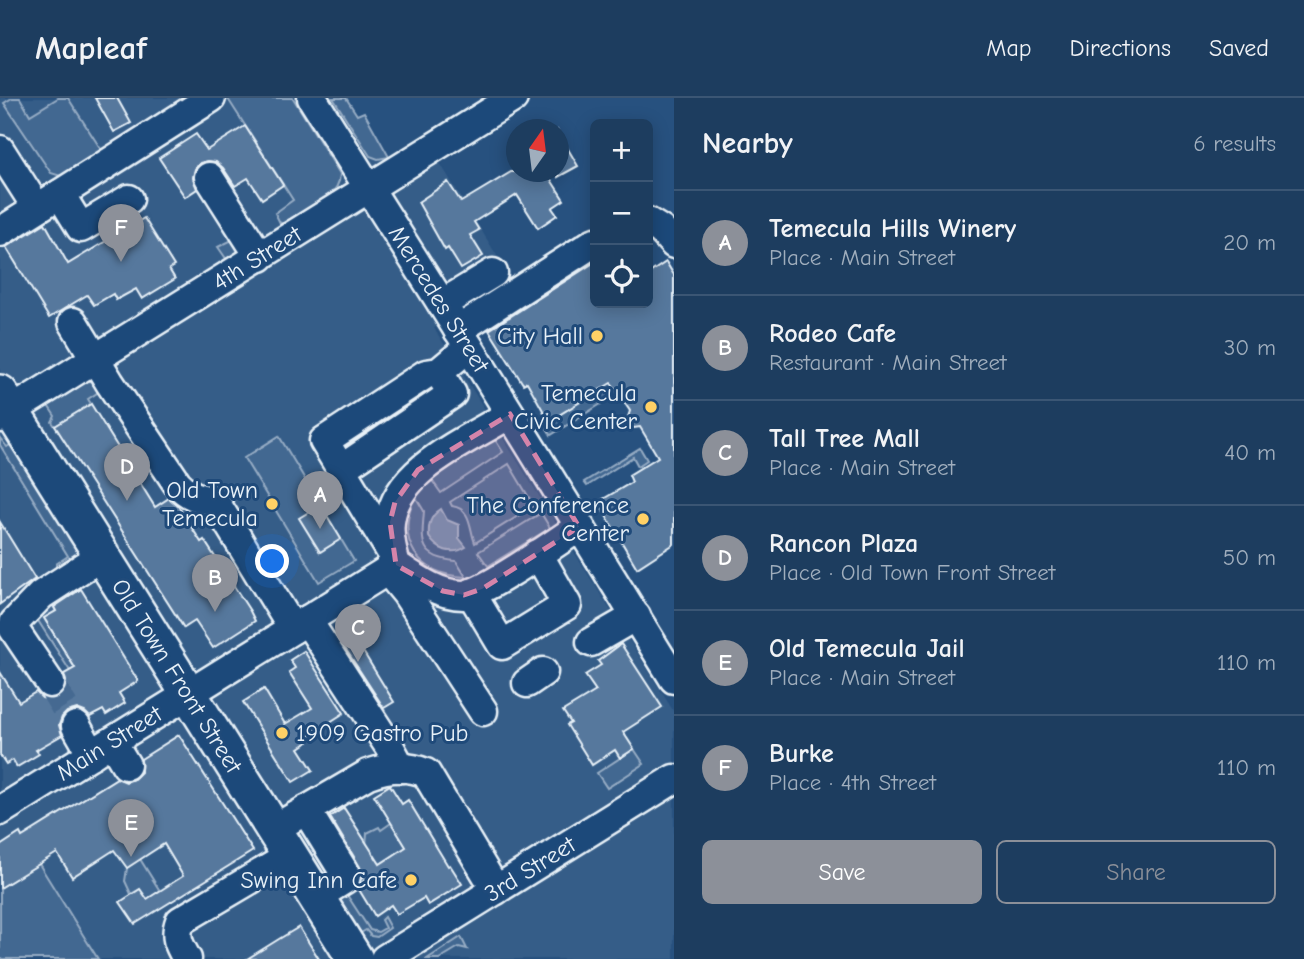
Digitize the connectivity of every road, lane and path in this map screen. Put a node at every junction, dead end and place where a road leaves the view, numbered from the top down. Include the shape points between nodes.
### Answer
1 (211, 98) edge
2 (312, 98) edge
3 (513, 98) edge
4 (0, 150) edge
5 (209, 177) dead end
6 (369, 189) junction
7 (129, 199) dead end
8 (48, 201) junction
9 (653, 225) edge
10 (0, 232) edge
11 (674, 244) edge
12 (591, 245) edge
13 (260, 257) junction
14 (493, 273) dead end
15 (442, 304) junction
16 (73, 322) dead end
17 (464, 338) junction
18 (95, 359) junction
19 (4, 407) edge
20 (510, 414) junction
21 (579, 527) junction
22 (538, 554) junction
23 (101, 556) junction
24 (392, 563) junction
25 (471, 593) junction
26 (636, 616) junction
27 (300, 624) junction
28 (591, 642) dead end
29 (674, 679) edge
30 (50, 683) tunnel mouth
31 (187, 694) junction
32 (483, 711) dead end
33 (76, 726) tunnel mouth
34 (110, 753) junction
35 (401, 768) junction
36 (674, 779) edge
37 (306, 810) junction
38 (0, 811) edge
39 (282, 842) junction
40 (496, 890) junction
41 (316, 897) junction
42 (187, 959) edge
43 (355, 959) edge
44 (386, 959) edge

1 - 8 street
2 - 6 street, Mercedes Street
3 - 6 street, 4th Street
4 - 8 street
5 - 13 street
6 - 13 street, 4th Street
6 - 15 street, Mercedes Street
7 - 8 street via 81,228
8 - 10 street
9 - 11 street
12 - 17 street
13 - 18 street, 4th Street
14 - 15 street
15 - 17 street, Mercedes Street
16 - 18 street
17 - 20 street, Mercedes Street
17 - 24 street via 439,372 425,374 324,441
18 - 19 street, 4th Street
18 - 27 street via 177,483 186,493 214,500
19 - 23 main road, Old Town Front Street
20 - 21 street, Mercedes Street
20 - 24 street via 418,470 404,486 390,522
21 - 22 street
21 - 26 street, Mercedes Street
22 - 25 street
22 - 25 street via 567,605 502,645
23 - 30 street via 47,590 14,623
23 - 31 main road, Old Town Front Street
24 - 25 street via 419,582 443,591
24 - 27 street, Main Street
24 - 32 street
26 - 28 street
26 - 29 street, Mercedes Street
27 - 31 street, Main Street
27 - 35 street
31 - 34 street, Main Street
31 - 39 main road, Old Town Front Street
33 - 34 street
34 - 38 street, Main Street
35 - 37 street via 368,774
35 - 40 street via 426,773
36 - 40 street, 3rd Street
37 - 39 street
37 - 41 street via 346,875
39 - 41 main road, Old Town Front Street
39 - 42 street via 180,921 177,942
40 - 44 street, 3rd Street
41 - 43 main road, Old Town Front Street

